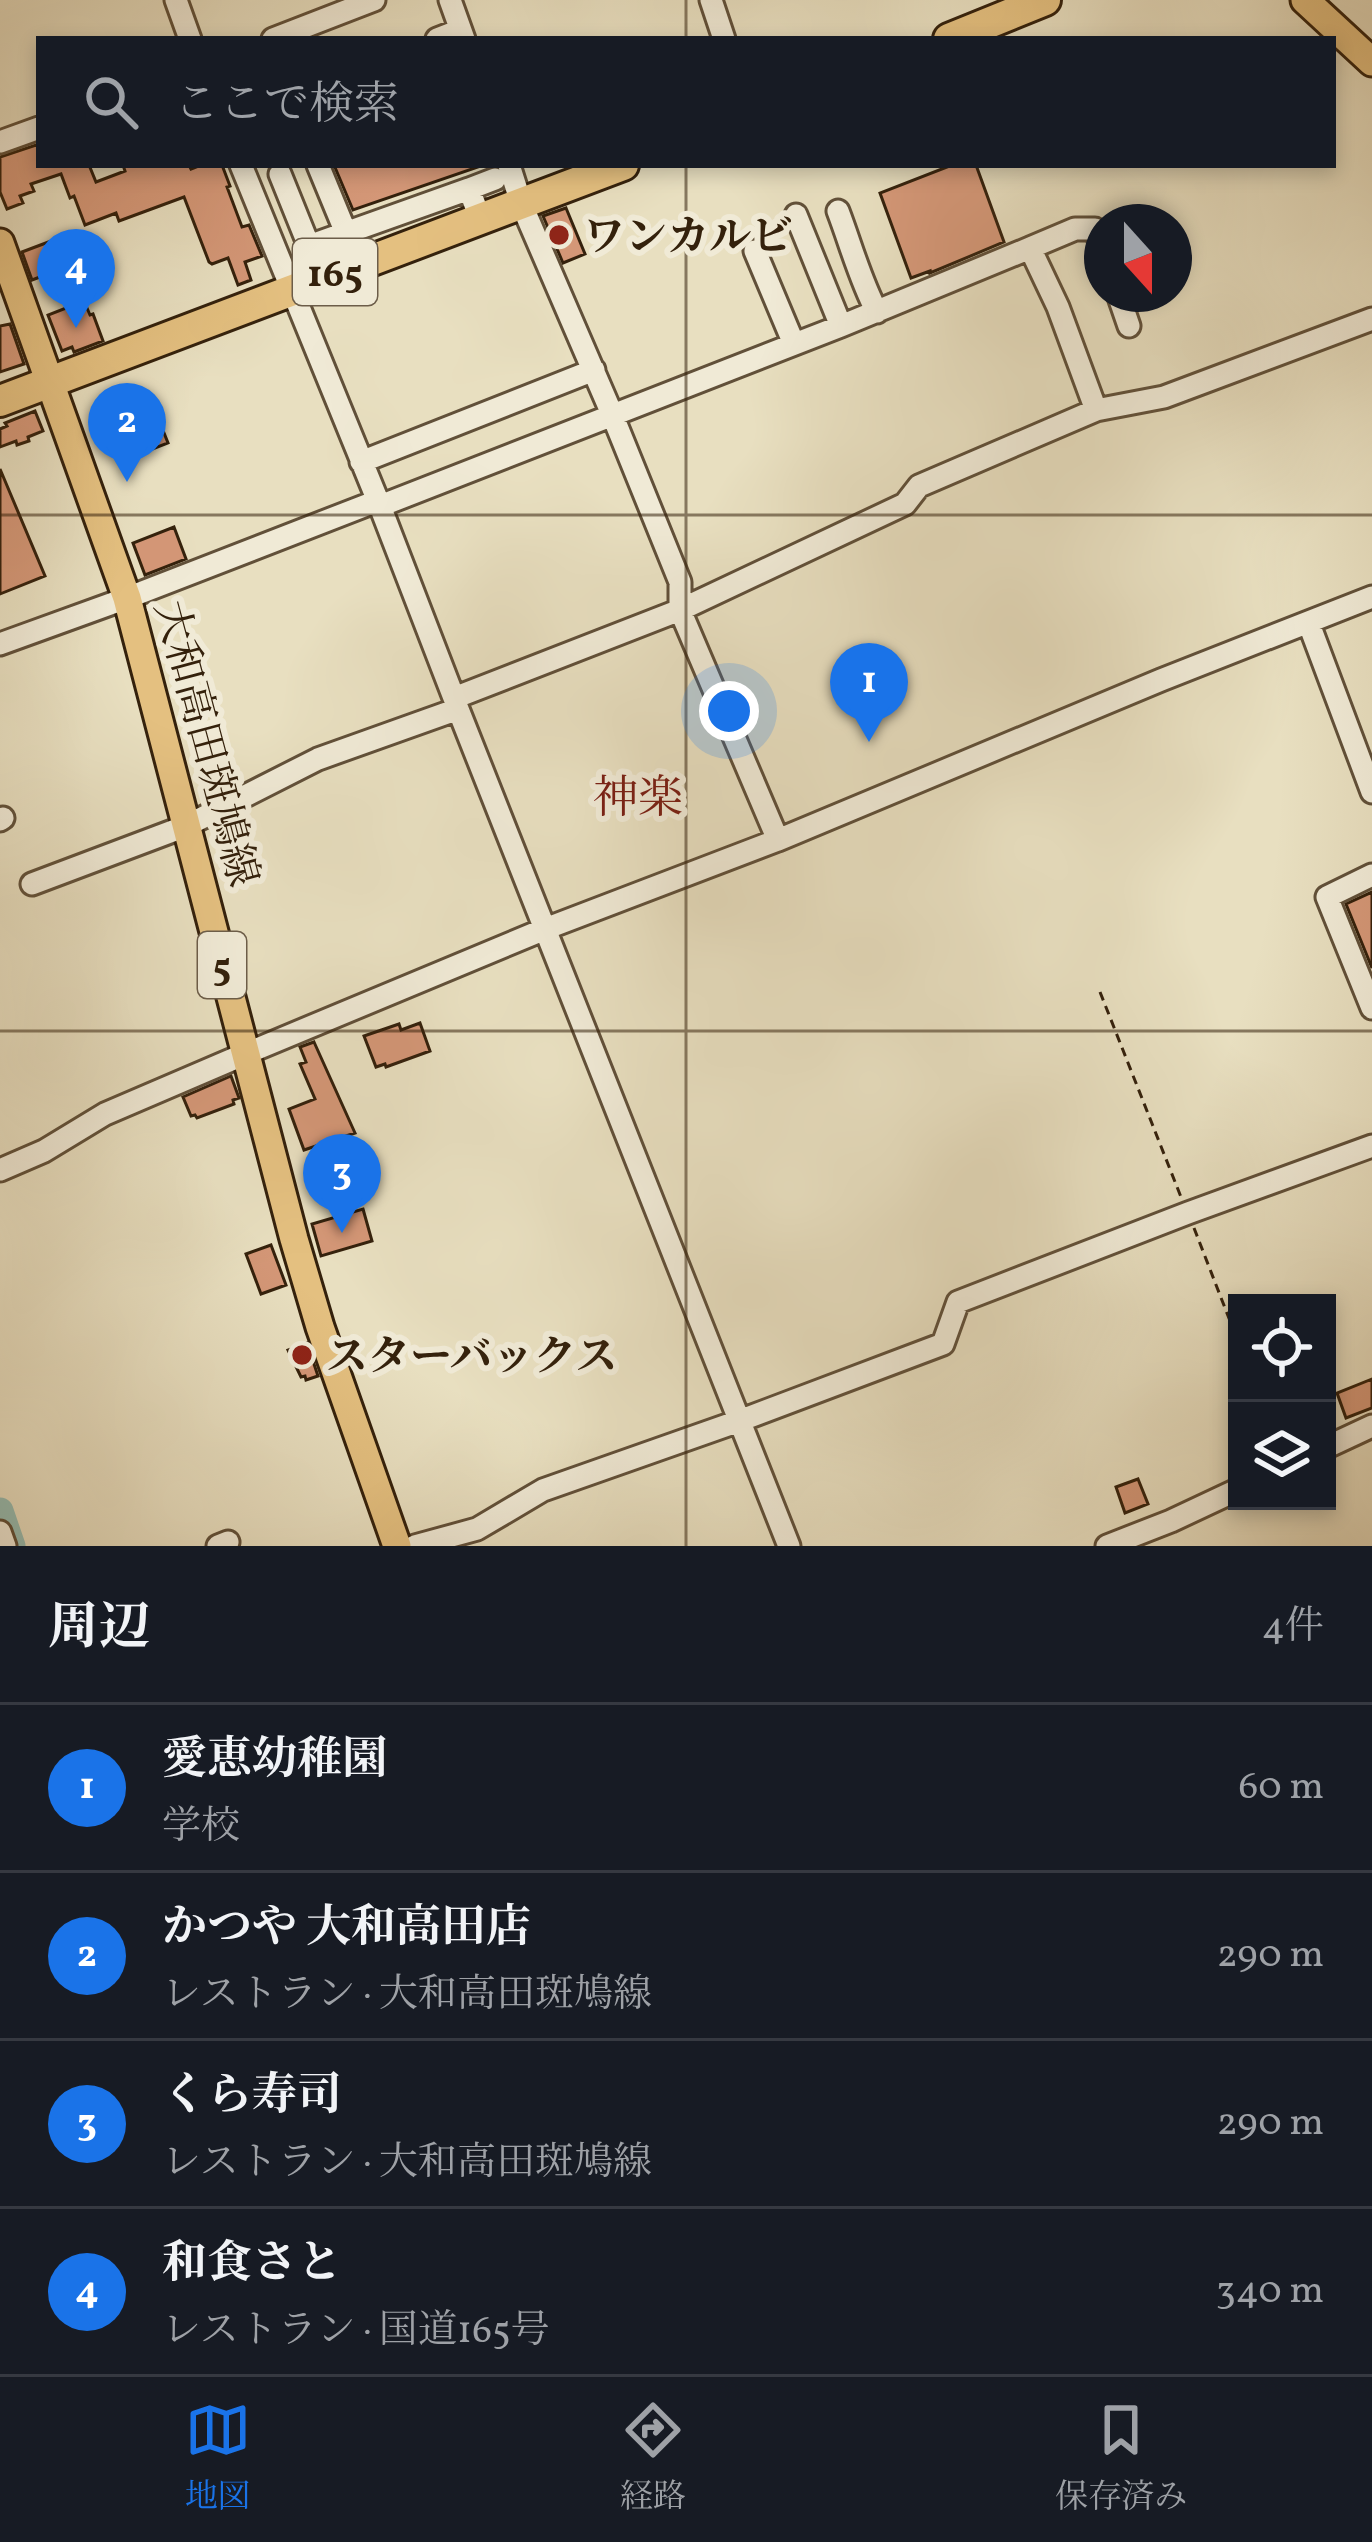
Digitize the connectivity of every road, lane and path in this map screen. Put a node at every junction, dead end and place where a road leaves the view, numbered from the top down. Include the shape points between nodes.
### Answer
1 (176, 0) edge
2 (374, 0) edge
3 (450, 0) edge
4 (711, 0) edge
5 (1045, 0) edge
6 (1305, 0) edge
7 (1000, 8) edge
8 (462, 35) edge
9 (189, 36) edge
10 (280, 36) edge
11 (723, 36) edge
12 (954, 36) edge
13 (1372, 62) edge
14 (36, 129) edge
15 (0, 142) edge
16 (296, 168) edge
17 (319, 168) edge
18 (615, 168) edge
19 (502, 172) edge
20 (280, 174) junction
21 (245, 176) edge
22 (521, 203) junction
23 (474, 204) junction
24 (838, 211) dead end
25 (796, 215) dead end
26 (1084, 229) edge
27 (341, 234) junction
28 (0, 243) edge
29 (1030, 248) junction
30 (754, 251) dead end
31 (349, 267) junction
32 (290, 290) junction
33 (878, 311) junction
34 (1125, 312) edge
35 (1372, 319) edge
36 (841, 326) junction
37 (1130, 326) dead end
38 (794, 344) junction
39 (594, 370) junction
40 (49, 383) junction
41 (0, 400) edge
42 (1096, 410) junction
43 (612, 414) junction
44 (361, 462) junction
45 (378, 503) junction
46 (1372, 597) edge
47 (127, 598) junction
48 (680, 610) junction
49 (1309, 624) junction
50 (0, 644) edge
51 (456, 703) junction
52 (1372, 792) edge
53 (186, 826) junction
54 (778, 840) junction
55 (1372, 874) edge
56 (32, 884) dead end
57 (545, 929) junction
58 (1100, 992) dead end
59 (1372, 1007) edge
60 (245, 1054) junction
61 (1372, 1146) edge
62 (0, 1170) edge
63 (1188, 1213) junction
64 (1228, 1316) edge
65 (739, 1421) junction
66 (1372, 1426) edge
67 (1336, 1443) edge
68 (1228, 1494) edge
69 (0, 1532) edge
70 (5, 1546) edge
71 (397, 1546) edge
72 (415, 1546) edge
73 (789, 1546) edge
74 (1107, 1546) edge

1 - 9 street
2 - 10 street
3 - 8 street
4 - 11 street
5 - 7 highway
6 - 13 main road
7 - 12 highway
14 - 15 street
16 - 20 street
17 - 27 street
18 - 22 highway, 165
19 - 22 street
19 - 23 street
20 - 21 street
20 - 27 street via 309,246
21 - 32 street
22 - 23 highway, 165
22 - 39 street
23 - 27 street
23 - 31 highway, 165
24 - 33 street
25 - 36 street
26 - 29 street
27 - 31 street
28 - 40 main road, 大和高田斑鳩線 / 5
29 - 33 street
29 - 42 street
30 - 38 street
31 - 32 highway, 165
32 - 40 highway, 165
32 - 44 street
33 - 36 street
34 - 37 street
35 - 42 street via 1164,397
36 - 38 street
38 - 43 street
39 - 43 street
39 - 44 street
40 - 41 highway, 165
40 - 47 main road, 大和高田斑鳩線 / 5
42 - 48 street via 919,485 905,504
43 - 45 street
43 - 48 street via 680,581
44 - 45 street
45 - 47 street
45 - 51 street
46 - 49 street
47 - 50 street
47 - 53 main road, 大和高田斑鳩線 / 5
48 - 51 street
48 - 54 street
49 - 52 street
49 - 54 street
51 - 53 street via 318,759
51 - 57 street
53 - 56 street
53 - 60 main road, 大和高田斑鳩線 / 5
54 - 57 street
55 - 59 street via 1327,897
57 - 60 street
57 - 65 street
58 - 63 path
60 - 62 street
60 - 71 main road, 大和高田斑鳩線 / 5 via 320,1327
61 - 63 street
63 - 64 path
63 - 65 street via 958,1302 944,1344
65 - 72 street via 543,1490 477,1529
65 - 73 street
66 - 67 street
68 - 74 street
69 - 70 street

